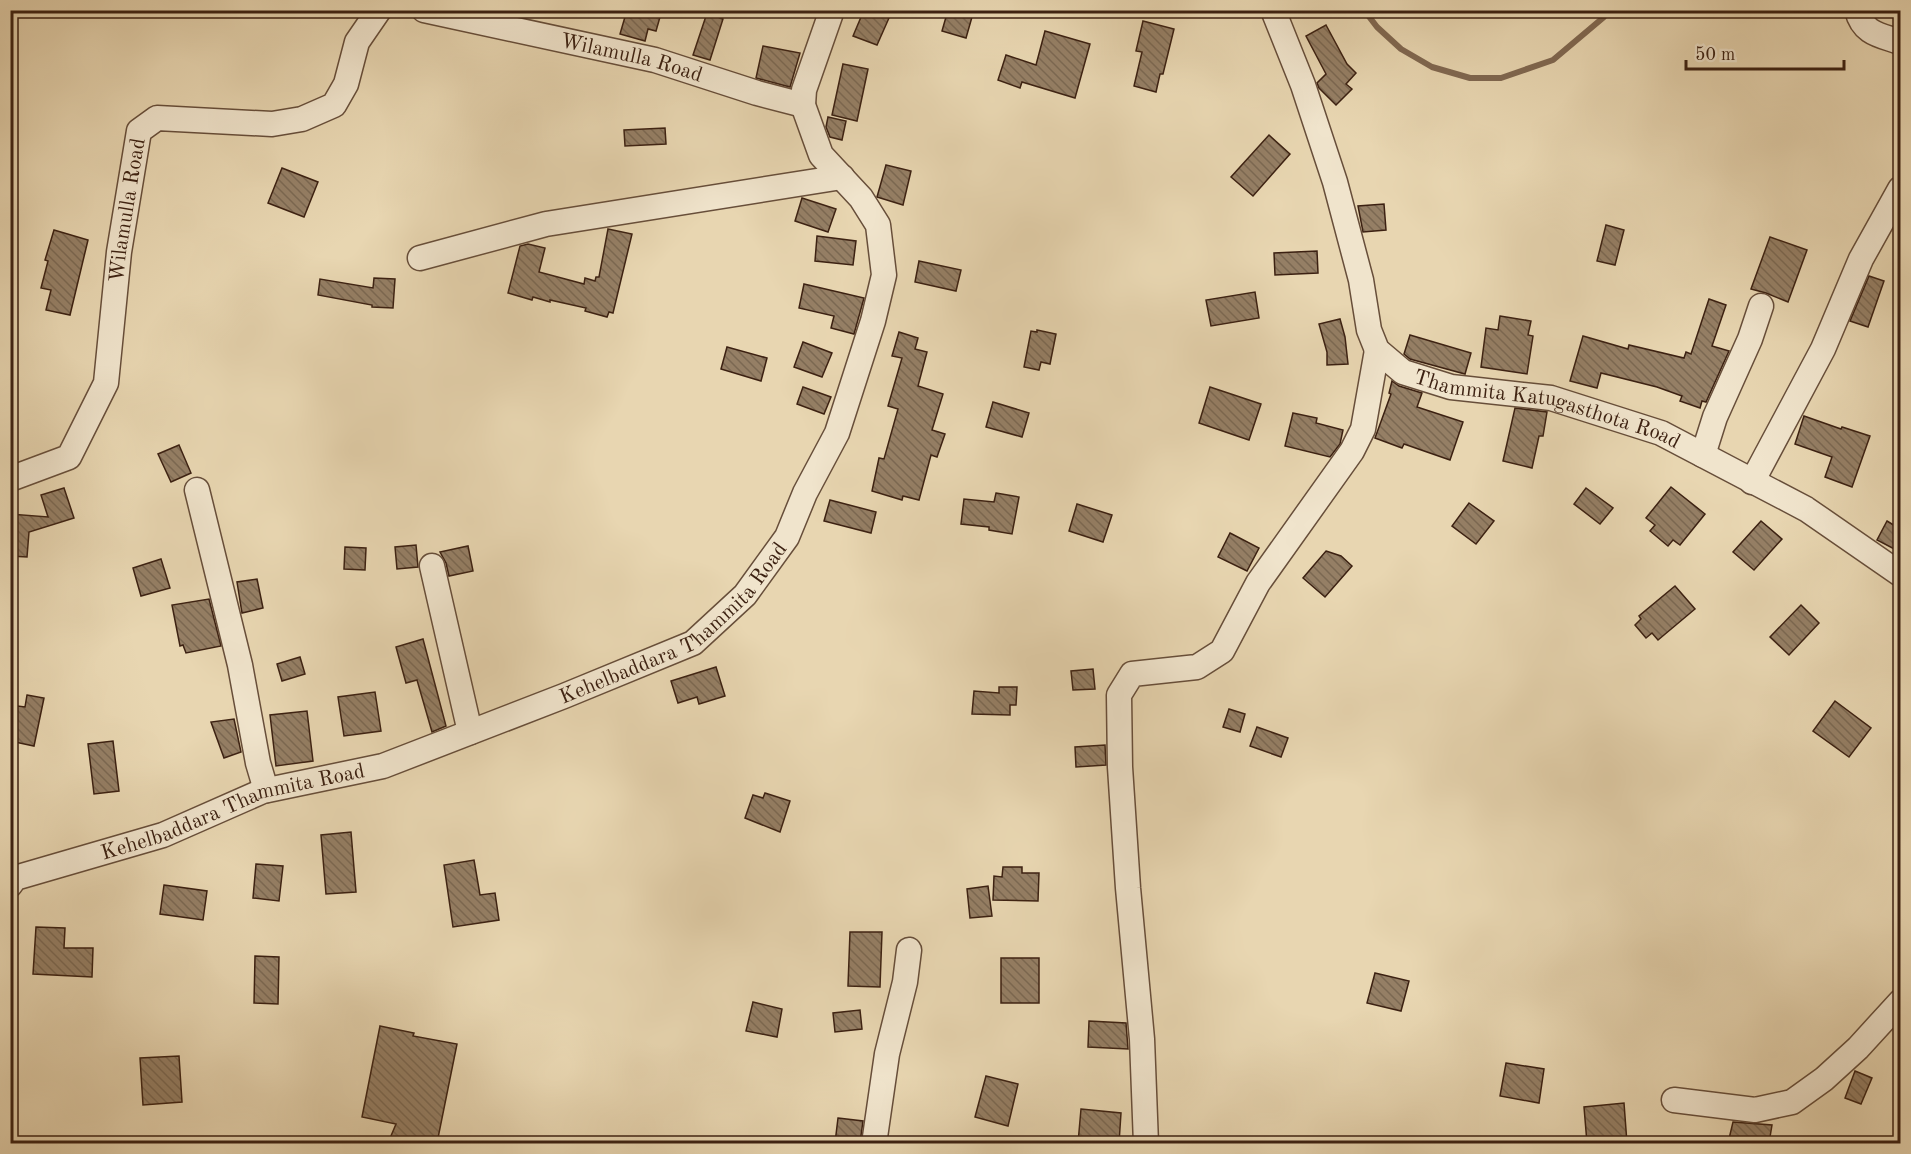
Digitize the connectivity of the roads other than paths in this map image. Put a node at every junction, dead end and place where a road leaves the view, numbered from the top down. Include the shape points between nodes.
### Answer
1 (379, 10) edge
2 (424, 10) edge
3 (832, 10) edge
4 (1273, 10) edge
5 (1857, 10) edge
6 (1900, 42) edge
7 (803, 105) junction
8 (842, 177) junction
9 (1900, 189) edge
10 (420, 258) dead end
11 (1761, 306) dead end
12 (1377, 350) junction
13 (1703, 455) junction
14 (10, 480) edge
15 (1752, 482) junction
16 (197, 490) dead end
17 (432, 566) dead end
18 (1900, 574) edge
19 (470, 732) junction
20 (266, 790) junction
21 (10, 885) edge
22 (909, 950) dead end
23 (1900, 1002) edge
24 (1674, 1100) dead end
25 (874, 1143) edge
26 (1146, 1143) edge

1 - 14 street, Wilamulla Road via 357,42 346,84 334,105 302,119 272,124 157,118 139,131 119,252 106,383 69,457
2 - 7 street, Wilamulla Road via 655,60
3 - 7 street via 804,90
4 - 12 street via 1335,182
5 - 6 street via 1860,22 1870,32
7 - 8 street, Kehelbaddara Thammita Road via 821,155
8 - 10 street via 546,224
8 - 19 street, Kehelbaddara Thammita Road via 878,225 884,275 837,433 787,537 745,595 693,643
9 - 15 street via 1861,259 1823,349
11 - 13 street
12 - 13 street, Thammita Katugasthota Road via 1403,372 1451,387 1551,398 1661,433
12 - 26 street via 1363,429 1352,452 1258,583 1222,651 1197,667 1132,674 1119,695
13 - 15 street, Thammita Katugasthota Road
15 - 18 street, Thammita Katugasthota Road via 1806,509
16 - 20 street
17 - 19 street
19 - 20 street, Kehelbaddara Thammita Road via 383,766
20 - 21 street, Kehelbaddara Thammita Road via 163,835 15,878
22 - 25 street via 887,1054
23 - 24 street via 1858,1048 1792,1102 1755,1110

